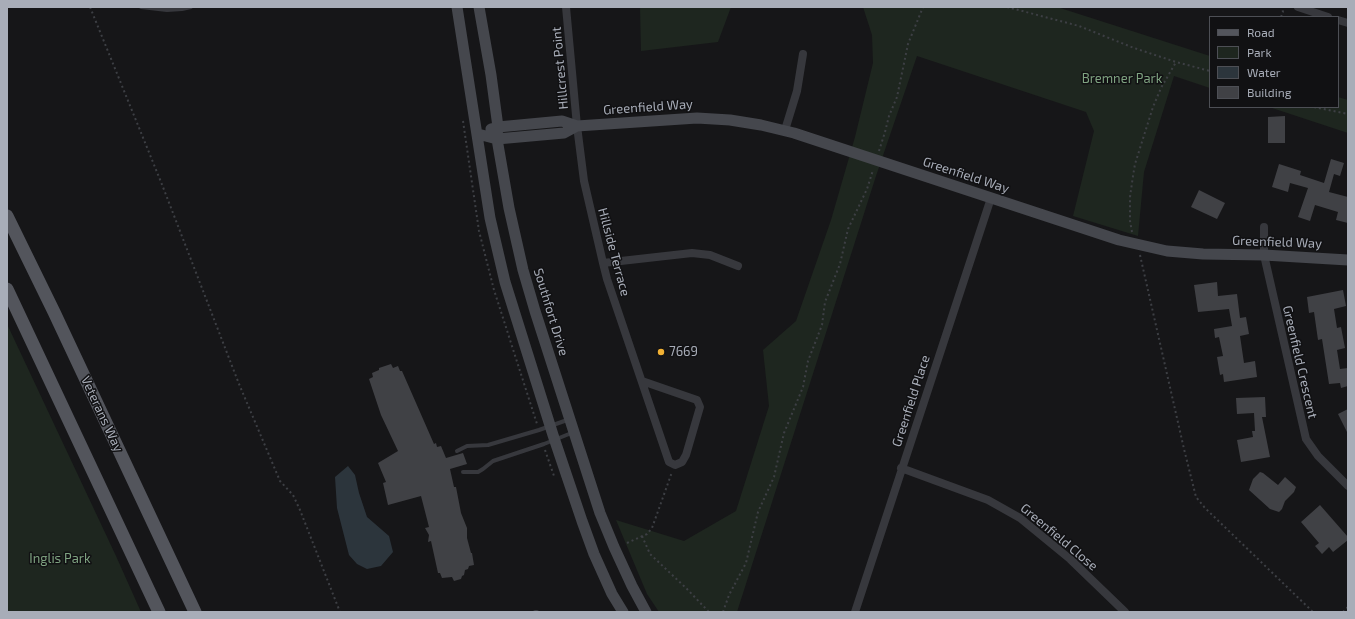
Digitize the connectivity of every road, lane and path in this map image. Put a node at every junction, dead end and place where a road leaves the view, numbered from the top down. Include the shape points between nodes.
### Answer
1 (90, 7) edge
2 (141, 7) edge
3 (191, 7) edge
4 (457, 7) edge
5 (479, 7) edge
6 (566, 7) edge
7 (923, 7) edge
8 (1007, 7) edge
9 (1298, 7) edge
10 (1325, 16) edge
11 (803, 54) dead end
12 (1176, 62) junction
13 (1209, 71) edge
14 (1319, 108) edge
15 (1348, 114) edge
16 (577, 126) junction
17 (498, 127) junction
18 (785, 130) junction
19 (478, 134) junction
20 (498, 139) junction
21 (876, 160) junction
22 (991, 198) junction
23 (7, 216) edge
24 (1264, 227) dead end
25 (1135, 243) junction
26 (1264, 255) junction
27 (1348, 260) edge
28 (603, 263) junction
29 (738, 266) dead end
30 (7, 289) edge
31 (642, 381) junction
32 (570, 418) junction
33 (551, 426) junction
34 (574, 432) junction
35 (555, 440) junction
36 (457, 451) dead end
37 (675, 465) junction
38 (901, 468) junction
39 (463, 472) dead end
40 (1348, 486) edge
41 (642, 536) junction
42 (627, 543) dead end
43 (1348, 607) edge
44 (159, 612) edge
45 (195, 612) edge
46 (340, 612) edge
47 (623, 612) edge
48 (646, 612) edge
49 (709, 612) edge
50 (723, 612) edge
51 (855, 612) edge
52 (1125, 612) edge
53 (1313, 612) edge
54 (1344, 612) edge

1 - 46 path via 239,384 280,481 293,496 300,510
2 - 3 lane via 167,10
4 - 19 main road
5 - 17 main road, Southfort Drive
6 - 16 street, Hillcrest Point
7 - 21 path via 908,44 896,97
8 - 12 path via 1085,28 1111,40
9 - 10 street
11 - 18 street via 797,91
12 - 13 path
12 - 25 path via 1153,107 1132,176 1130,221
14 - 15 path
16 - 17 main road, Greenfield Way via 562,121
16 - 18 main road, Greenfield Way via 697,118 730,120
16 - 20 main road, Greenfield Way via 564,133
16 - 28 street, Hillside Terrace via 584,181
17 - 19 main road, Greenfield Way
17 - 20 main road, Southfort Drive
18 - 21 main road, Greenfield Way
19 - 20 main road, Greenfield Way
19 - 33 main road via 490,218 505,282
20 - 32 main road, Southfort Drive via 509,208 523,270
21 - 22 main road, Greenfield Way
21 - 50 path via 867,189 848,229 840,264 825,302 822,325 808,361 803,388 784,433 774,477 758,512 746,563
22 - 25 main road, Greenfield Way
22 - 38 street, Greenfield Place
23 - 45 main road, Veterans Way
24 - 26 street, Greenfield Crescent
25 - 26 main road, Greenfield Way via 1167,251 1196,254
25 - 53 path via 1143,266 1196,497
26 - 27 main road, Greenfield Way
26 - 40 street, Greenfield Crescent via 1306,439 1318,456
28 - 29 street via 692,254 710,256
28 - 31 street, Hillside Terrace
30 - 44 main road
31 - 37 street, Hillside Terrace via 669,462
31 - 37 street via 696,400 700,406 686,455 682,462
32 - 33 lane
32 - 34 main road, Southfort Drive
33 - 35 main road
33 - 36 lane via 488,444 467,446
34 - 35 lane
34 - 48 main road, Southfort Drive via 600,513
35 - 39 lane via 493,461 478,472
35 - 47 main road via 594,554
37 - 41 path via 655,523 649,532
38 - 51 street, Greenfield Place
38 - 52 street, Greenfield Close via 988,500 1020,518 1070,559
41 - 42 path
41 - 49 path via 650,554
43 - 54 path

